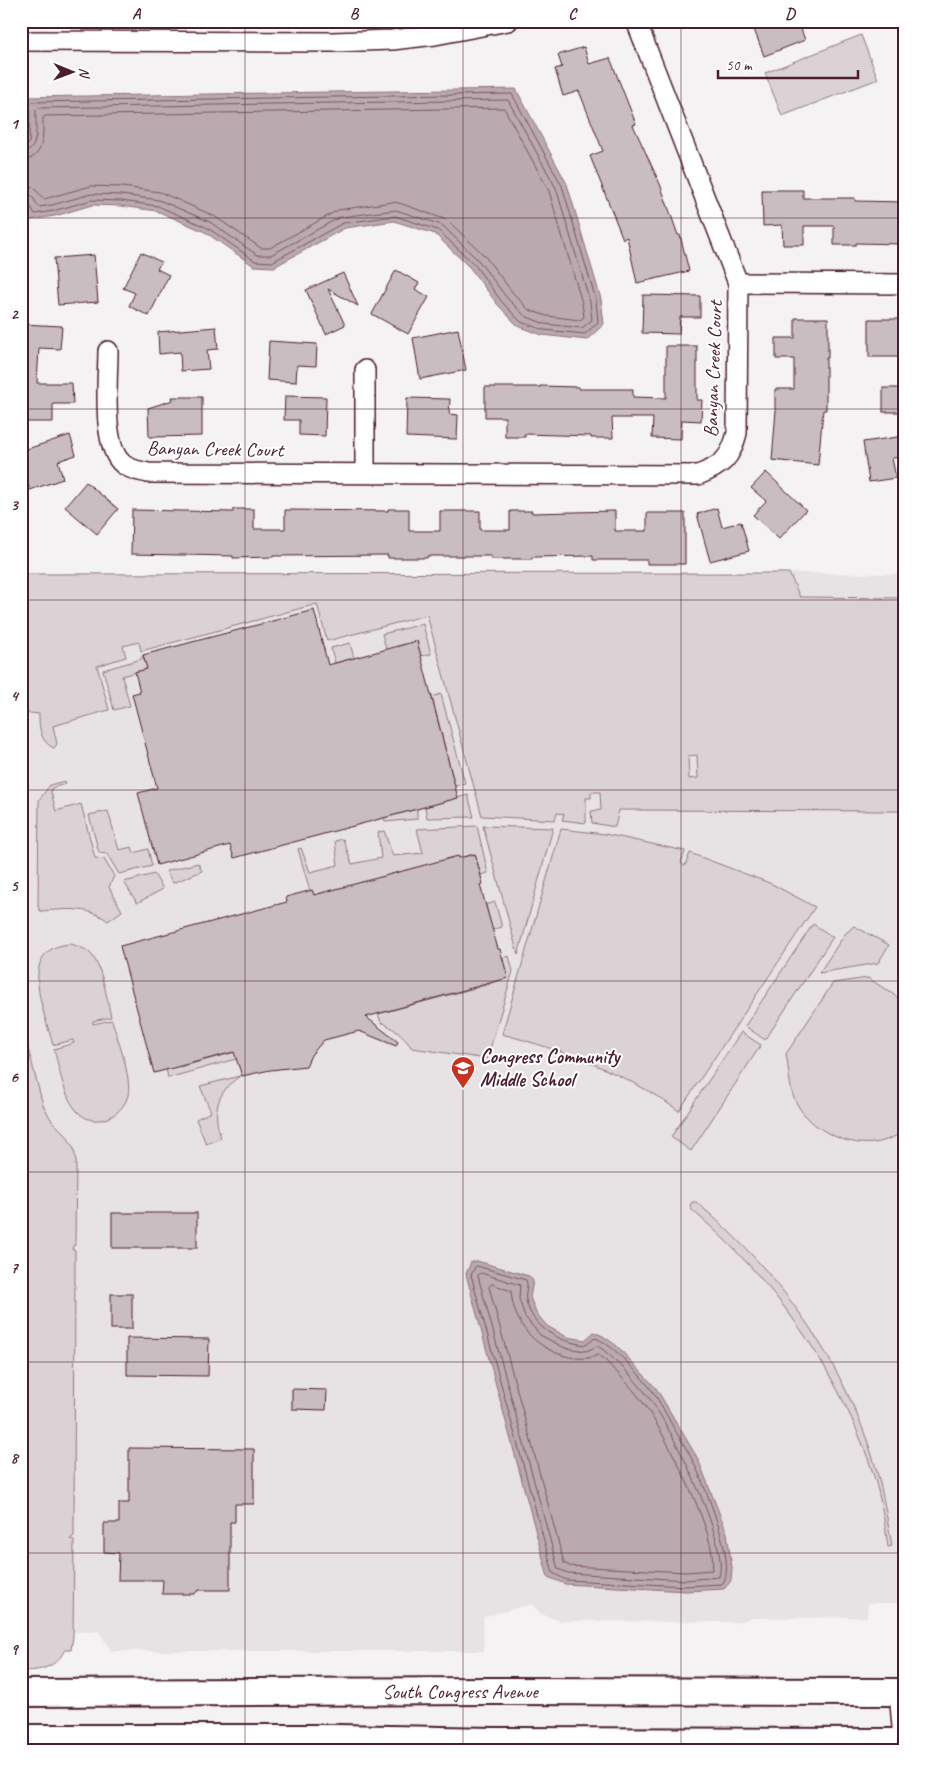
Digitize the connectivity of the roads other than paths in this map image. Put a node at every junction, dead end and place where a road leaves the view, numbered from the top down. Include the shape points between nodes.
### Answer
1 (508, 21) edge
2 (636, 21) edge
3 (21, 41) edge
4 (738, 283) junction
5 (905, 284) edge
6 (108, 351) dead end
7 (365, 370) dead end
8 (365, 473) junction
9 (902, 1692) edge
10 (21, 1693) edge
11 (21, 1738) edge
12 (904, 1744) edge

1 - 3 street via 436,36 392,40
2 - 4 street, Banyan Creek Court
4 - 5 street
4 - 8 street, Banyan Creek Court via 737,433 725,460 712,470 698,475
6 - 8 street, Banyan Creek Court via 108,435 122,464 134,470 148,473
7 - 8 street
9 - 10 main road, South Congress Avenue
9 - 12 street
11 - 12 main road

